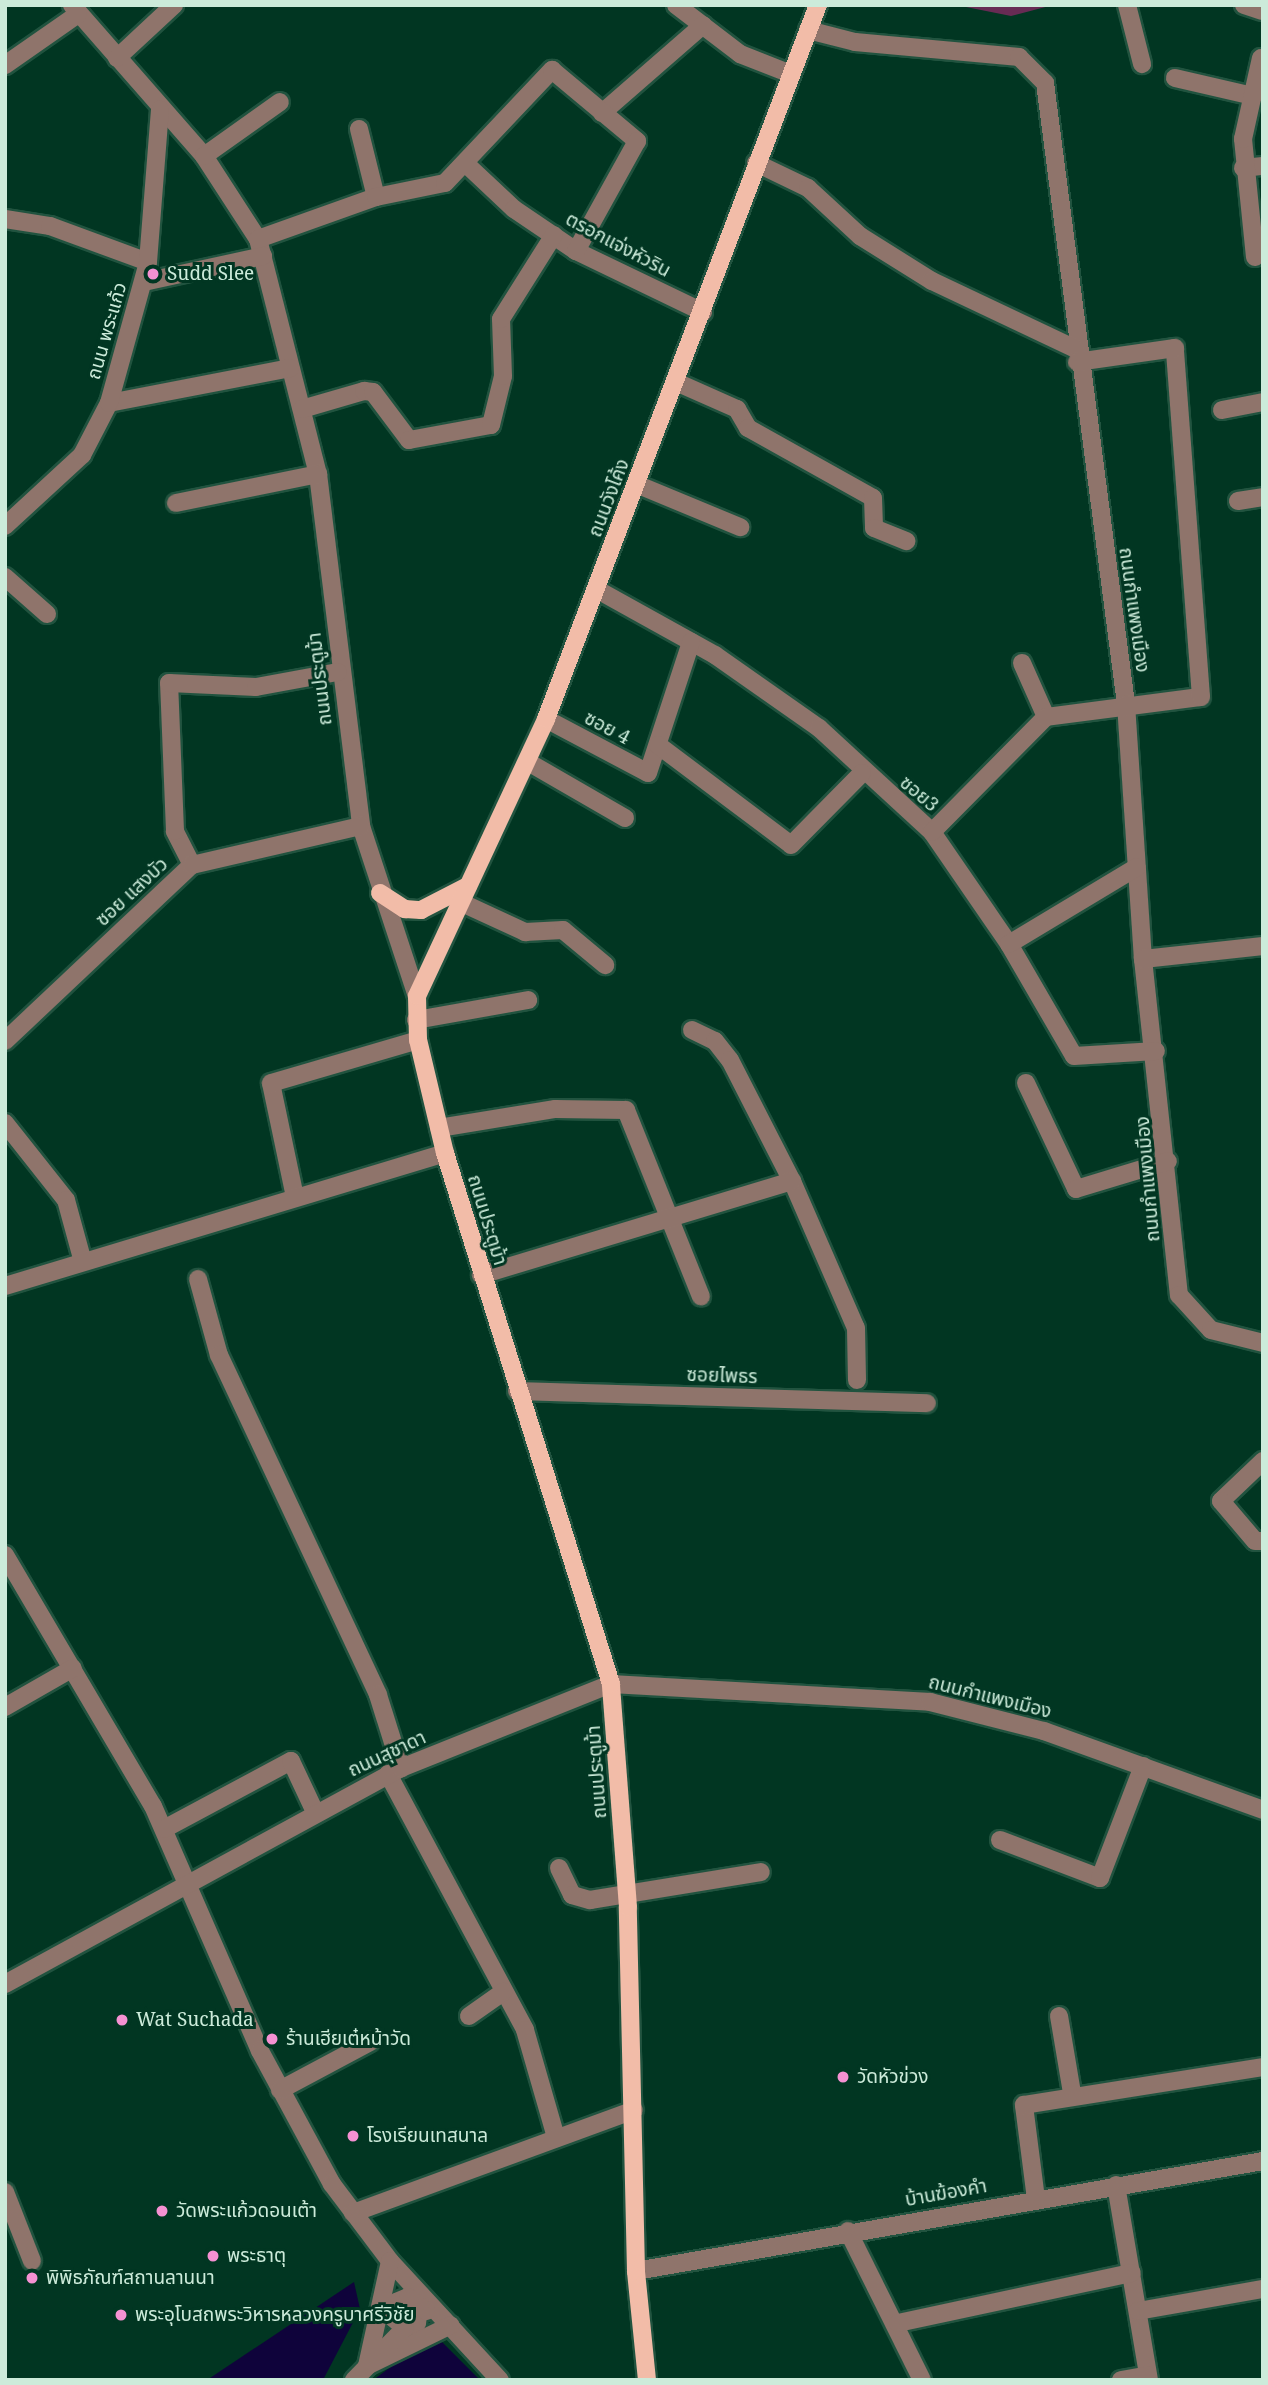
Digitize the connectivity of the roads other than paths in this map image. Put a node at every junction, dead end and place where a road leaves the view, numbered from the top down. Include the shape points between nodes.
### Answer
1 (174, 5) edge
2 (676, 5) edge
3 (818, 5) edge
4 (1127, 5) edge
5 (1244, 5) edge
6 (75, 9) edge
7 (1262, 11) edge
8 (703, 25) junction
9 (808, 30) junction
10 (117, 58) junction
11 (1261, 58) edge
12 (1142, 64) dead end
13 (5, 65) edge
14 (791, 74) junction
15 (1175, 78) dead end
16 (1253, 96) junction
17 (280, 102) dead end
18 (160, 109) junction
19 (602, 113) junction
20 (359, 129) dead end
21 (204, 156) junction
22 (465, 163) junction
23 (755, 163) junction
24 (1263, 166) edge
25 (1243, 168) junction
26 (376, 197) junction
27 (5, 219) edge
28 (554, 235) junction
29 (261, 248) junction
30 (576, 251) junction
31 (1255, 257) dead end
32 (148, 262) junction
33 (144, 282) junction
34 (703, 312) junction
35 (1077, 356) junction
36 (290, 368) junction
37 (676, 382) junction
38 (1263, 402) edge
39 (109, 403) junction
40 (302, 409) junction
41 (1222, 411) dead end
42 (318, 474) junction
43 (636, 484) junction
44 (1263, 497) edge
45 (1238, 501) dead end
46 (176, 503) dead end
47 (5, 526) edge
48 (740, 527) dead end
49 (906, 541) dead end
50 (5, 577) edge
51 (596, 589) junction
52 (47, 614) dead end
53 (691, 642) junction
54 (1022, 663) dead end
55 (338, 672) junction
56 (1126, 704) junction
57 (1046, 717) junction
58 (546, 719) junction
59 (658, 745) junction
60 (528, 762) junction
61 (862, 773) junction
62 (625, 818) dead end
63 (361, 826) junction
64 (932, 832) junction
65 (192, 865) junction
66 (1137, 867) junction
67 (468, 886) junction
68 (380, 893) junction
69 (460, 902) junction
70 (1009, 944) junction
71 (1263, 946) edge
72 (1143, 959) junction
73 (605, 965) dead end
74 (417, 996) junction
75 (528, 1000) dead end
76 (416, 1020) junction
77 (692, 1030) dead end
78 (418, 1040) junction
79 (5, 1041) edge
80 (1156, 1051) junction
81 (1026, 1083) dead end
82 (5, 1123) edge
83 (439, 1128) junction
84 (445, 1153) junction
85 (1168, 1161) junction
86 (792, 1181) junction
87 (295, 1196) junction
88 (671, 1218) junction
89 (83, 1262) junction
90 (481, 1275) junction
91 (198, 1279) dead end
92 (5, 1286) edge
93 (701, 1297) dead end
94 (1263, 1343) edge
95 (857, 1380) dead end
96 (517, 1391) junction
97 (927, 1402) dead end
98 (1263, 1461) edge
99 (1263, 1541) edge
100 (5, 1555) edge
101 (73, 1668) junction
102 (611, 1684) junction
103 (5, 1707) edge
104 (1143, 1766) junction
105 (394, 1771) junction
106 (1263, 1810) edge
107 (315, 1812) junction
108 (164, 1829) junction
109 (1000, 1840) dead end
110 (559, 1868) dead end
111 (761, 1872) dead end
112 (189, 1878) junction
113 (627, 1897) junction
114 (5, 1984) edge
115 (503, 1992) junction
116 (469, 2016) dead end
117 (1059, 2016) dead end
118 (370, 2042) dead end
119 (1263, 2067) edge
120 (280, 2090) junction
121 (1072, 2093) junction
122 (634, 2110) junction
123 (555, 2134) junction
124 (1263, 2161) edge
125 (1115, 2185) junction
126 (5, 2192) edge
127 (1036, 2199) junction
128 (352, 2213) junction
129 (848, 2231) junction
130 (390, 2260) junction
131 (32, 2261) dead end
132 (636, 2271) junction
133 (1132, 2273) junction
134 (1263, 2289) edge
135 (1138, 2311) junction
136 (406, 2312) junction
137 (898, 2323) junction
138 (451, 2325) junction
139 (367, 2366) junction
140 (1148, 2377) edge
141 (354, 2380) edge
142 (500, 2380) edge
143 (647, 2380) edge
144 (922, 2380) edge
145 (1121, 2380) edge

1 - 10 street
2 - 8 street
3 - 9 main road, ถนนวังโค้ง
4 - 12 street
5 - 7 street
6 - 10 street, ถนนประตูม้า
6 - 13 street
8 - 14 street via 740,54
8 - 19 street
9 - 14 main road, ถนนวังโค้ง
9 - 35 street, ถนนกำแพงเมือง via 855,42 985,50 1035,66 1045,83 1057,158
10 - 18 street, ถนนประตูม้า
11 - 16 street
14 - 23 main road, ถนนวังโค้ง
15 - 16 street
16 - 25 street
17 - 21 street
18 - 21 street, ถนนประตูม้า
18 - 32 street, ถนน พระแก้ว
19 - 22 street via 552,70
19 - 30 street via 636,141
20 - 26 street
21 - 29 street, ถนนประตูม้า
22 - 26 street via 445,183
22 - 28 street, ตรอกแจ่งหัวริน via 514,209
23 - 34 main road, ถนนวังโค้ง
23 - 35 street via 808,188 860,236 932,281
24 - 25 street
25 - 31 street
26 - 29 street
27 - 32 street via 50,226
28 - 30 street, ตรอกแจ่งหัวริน
28 - 40 street via 501,319 503,376 491,425 409,440 373,392 364,391
29 - 33 street
29 - 36 street, ถนนประตูม้า
30 - 34 street, ตรอกแจ่งหัวริน
32 - 33 street, ถนน พระแก้ว
33 - 39 street, ถนน พระแก้ว
34 - 37 main road, ถนนวังโค้ง
35 - 56 street, ถนนกำแพงเมือง
35 - 56 street via 1175,348 1201,696
36 - 39 street
36 - 40 street, ถนนประตูม้า
37 - 43 main road, ถนนวังโค้ง
37 - 49 street via 737,409 748,428 873,499 874,528
38 - 41 street
39 - 47 street, ถนน พระแก้ว via 82,455
40 - 42 street, ถนนประตูม้า
42 - 46 street
42 - 55 street, ถนนประตูม้า
43 - 48 street
43 - 51 main road, ถนนวังโค้ง
44 - 45 street
50 - 52 street
51 - 53 street, ซอย3
51 - 58 main road, ถนนวังโค้ง
53 - 59 street
53 - 61 street, ซอย3 via 819,728
54 - 57 street
55 - 63 street, ถนนประตูม้า
55 - 65 street via 256,687 169,682 175,831
56 - 57 street
56 - 66 street, ถนนกำแพงเมือง
57 - 64 street
58 - 59 street, ซอย 4 via 648,773
58 - 60 main road, ถนนวังโค้ง
59 - 61 street via 790,845
60 - 62 street
60 - 67 main road, ถนนวังโค้ง
61 - 64 street, ซอย3
63 - 65 street, ซอย แสงบัว
63 - 68 street, ถนนประตูม้า
64 - 70 street, ซอย3
65 - 79 street, ซอย แสงบัว
66 - 70 street
66 - 72 street, ถนนกำแพงเมือง
67 - 68 main road via 421,910 405,909
67 - 69 main road, ถนนวังโค้ง
68 - 74 street, ถนนประตูม้า
69 - 73 street via 525,932 563,930
69 - 74 main road, ถนนวังโค้ง
70 - 80 street, ซอย3 via 1074,1056
71 - 72 street
72 - 80 street, ถนนกำแพงเมือง
74 - 76 main road, ถนนประตูม้า
75 - 76 street
76 - 78 main road, ถนนประตูม้า
77 - 86 street via 715,1041 730,1060
78 - 83 main road, ถนนประตูม้า
78 - 87 street via 271,1083
80 - 85 street, ถนนกำแพงเมือง
81 - 85 street via 1076,1189
82 - 89 street via 66,1200
83 - 84 main road, ถนนประตูม้า
83 - 88 street via 555,1109 626,1110
84 - 87 street
84 - 90 main road, ถนนประตูม้า
85 - 94 street, ถนนกำแพงเมือง via 1179,1295 1211,1331
86 - 88 street
86 - 95 street via 856,1328
87 - 89 street
88 - 90 street
88 - 93 street
89 - 92 street
90 - 96 main road, ถนนประตูม้า
91 - 105 street via 219,1355 362,1658
96 - 97 street, ซอยไพธร
96 - 102 main road, ถนนประตูม้า
98 - 99 street via 1221,1501 1255,1541
100 - 101 street
101 - 103 street
101 - 108 street
102 - 104 street, ถนนกำแพงเมือง via 930,1702
102 - 105 street, ถนนสุชาดา
102 - 113 main road, ถนนประตูม้า
104 - 106 street, ถนนกำแพงเมือง
104 - 109 street via 1100,1878
105 - 107 street, ถนนสุชาดา
105 - 115 street
107 - 108 street via 291,1761
107 - 112 street, ถนนสุชาดา
108 - 112 street
110 - 113 street via 576,1898
111 - 113 street
112 - 114 street, ถนนสุชาดา
112 - 120 street
113 - 122 main road, ถนนประตูม้า
115 - 116 street
115 - 123 street via 525,2030
117 - 121 street
118 - 120 street
119 - 121 street
120 - 128 street
121 - 127 street via 1023,2108
122 - 123 street
122 - 132 main road, ถนนประตูม้า
123 - 128 street
124 - 125 street, บ้านฆ้องคำ
125 - 127 street, บ้านฆ้องคำ
125 - 133 street
126 - 131 street
127 - 129 street, บ้านฆ้องคำ
128 - 130 street
129 - 132 street, บ้านฆ้องคำ
129 - 137 street
130 - 136 street
130 - 138 street
130 - 139 street
132 - 143 main road, ถนนประตูม้า
133 - 135 street
133 - 137 street
134 - 135 street
135 - 140 street
136 - 138 street
136 - 139 street
137 - 144 street
138 - 139 street
138 - 142 street
139 - 141 street
140 - 145 street

